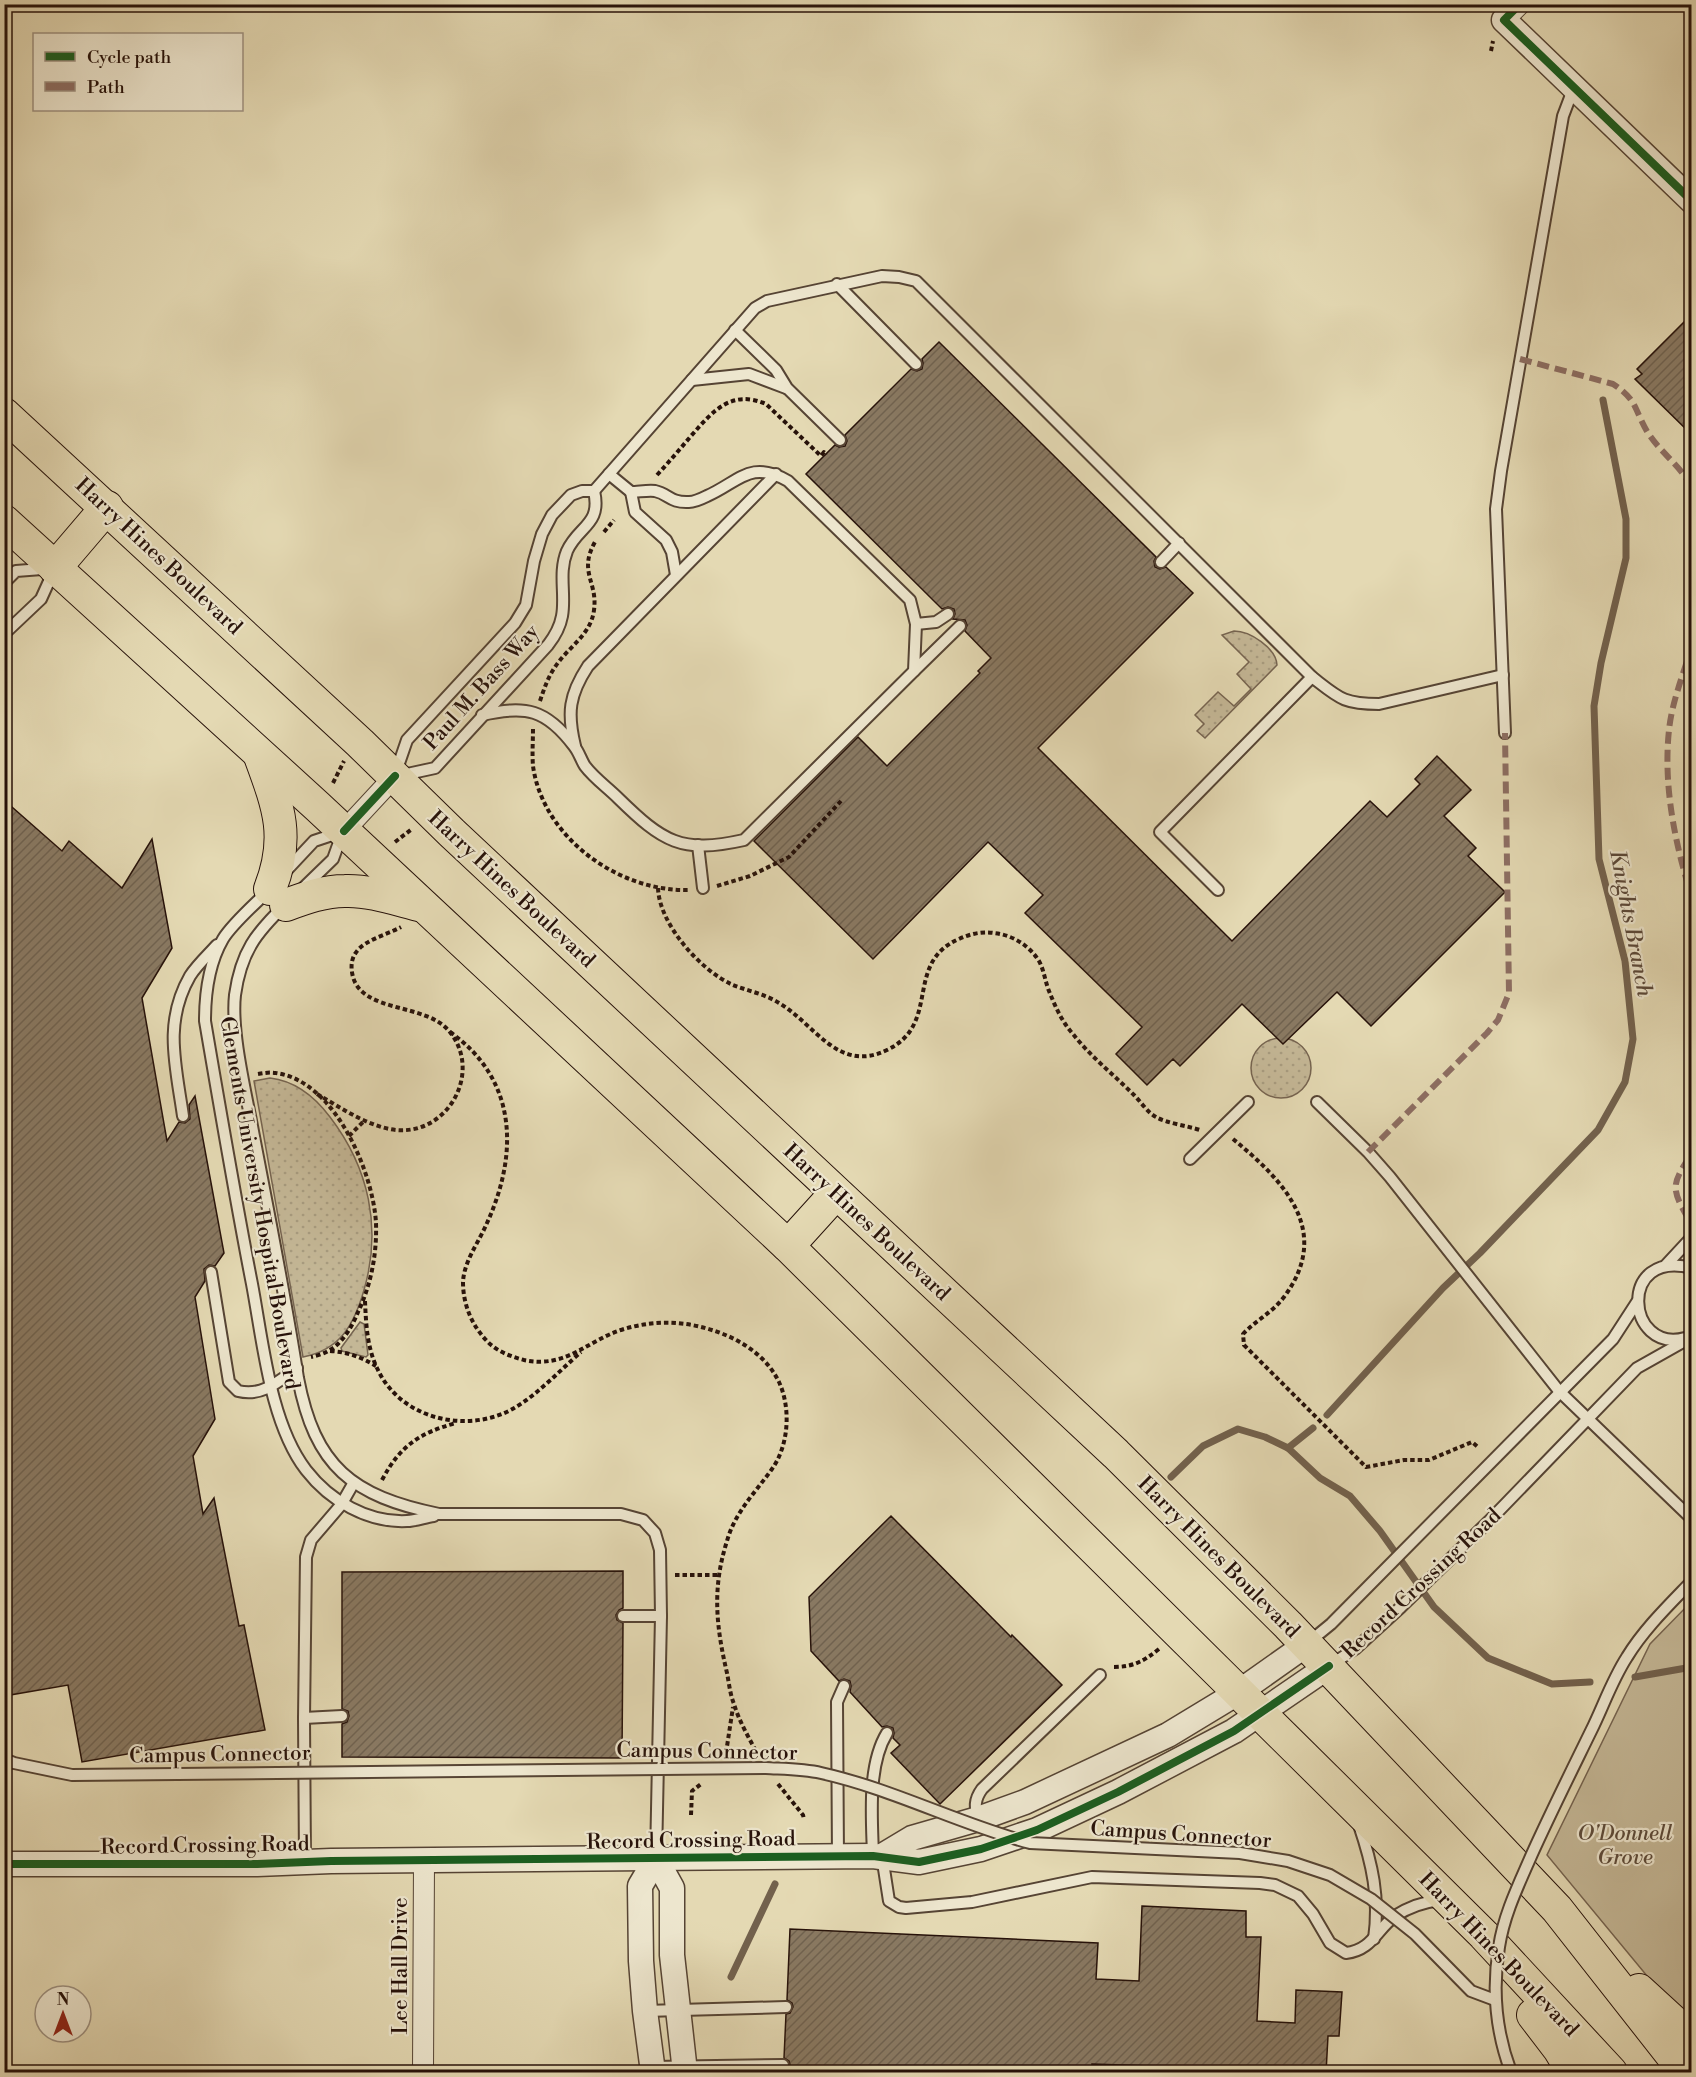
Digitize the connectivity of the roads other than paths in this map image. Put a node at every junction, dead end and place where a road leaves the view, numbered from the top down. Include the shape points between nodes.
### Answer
1 (1512, 12) edge
2 (1574, 87) junction
3 (1692, 201) edge
4 (837, 285) junction
5 (735, 330) junction
6 (916, 364) dead end
7 (692, 380) junction
8 (787, 388) junction
9 (4, 414) edge
10 (840, 440) dead end
11 (609, 474) junction
12 (776, 474) junction
13 (594, 491) junction
14 (631, 492) junction
15 (107, 507) junction
16 (4, 521) edge
17 (1179, 543) junction
18 (1161, 562) dead end
19 (55, 568) junction
20 (676, 575) junction
21 (4, 583) edge
22 (948, 614) dead end
23 (916, 624) junction
24 (960, 626) dead end
25 (4, 634) edge
26 (914, 671) junction
27 (1503, 675) junction
28 (1312, 677) junction
29 (483, 715) junction
30 (1504, 734) dead end
31 (575, 746) junction
32 (258, 753) junction
33 (395, 776) junction
34 (344, 831) junction
35 (698, 845) junction
36 (703, 888) road end
37 (1218, 890) dead end
38 (278, 897) junction
39 (416, 915) junction
40 (224, 938) junction
41 (1248, 1102) dead end
42 (1317, 1102) dead end
43 (183, 1116) dead end
44 (1190, 1159) dead end
45 (836, 1193) junction
46 (1692, 1237) edge
47 (788, 1246) junction
48 (1666, 1265) junction
49 (1692, 1268) edge
50 (211, 1272) dead end
51 (1637, 1302) junction
52 (1692, 1337) edge
53 (297, 1368) junction
54 (271, 1387) junction
55 (1559, 1391) junction
56 (1587, 1419) junction
57 (353, 1484) junction
58 (341, 1504) junction
59 (438, 1515) junction
60 (1692, 1519) edge
61 (1692, 1581) edge
62 (623, 1616) dead end
63 (661, 1616) junction
64 (1307, 1644) junction
65 (1329, 1666) junction
66 (1103, 1670) road end
67 (844, 1686) dead end
68 (1239, 1692) junction
69 (1260, 1714) junction
70 (342, 1716) dead end
71 (304, 1718) junction
72 (888, 1733) dead end
73 (4, 1760) edge
74 (1345, 1797) junction
75 (978, 1819) junction
76 (878, 1856) junction
77 (837, 1857) junction
78 (656, 1859) junction
79 (424, 1860) junction
80 (305, 1862) junction
81 (4, 1864) edge
82 (1447, 1899) junction
83 (1557, 1909) junction
84 (1484, 1935) junction
85 (1374, 1939) junction
86 (1496, 2000) junction
87 (786, 2007) dead end
88 (645, 2011) junction
89 (677, 2011) junction
90 (1692, 2033) edge
91 (783, 2066) dead end
92 (684, 2069) edge
93 (652, 2070) edge
94 (423, 2073) edge
95 (1511, 2073) edge
96 (1573, 2073) edge
97 (1611, 2073) edge
98 (1684, 2073) edge

1 - 2 street
2 - 3 street
2 - 27 lane via 1563,116 1496,509
4 - 5 lane via 767,301
4 - 6 lane
4 - 17 lane via 882,276 916,281
5 - 7 lane
5 - 8 lane via 776,370
7 - 8 lane via 749,374
7 - 11 lane
8 - 10 lane
9 - 15 main road, Harry Hines Boulevard
11 - 13 lane
11 - 14 lane
12 - 14 lane via 754,471 692,502 674,502 655,491
12 - 20 lane
12 - 23 lane via 788,481 910,600
13 - 29 lane, Paul M. Bass Way via 597,504 592,518 568,550 563,566 558,631
13 - 33 lane, Paul M. Bass Way via 571,495 552,515 534,561 526,605 515,623 407,740
14 - 20 lane via 634,512 666,540
15 - 19 main road
15 - 33 main road, Harry Hines Boulevard
16 - 19 main road, Harry Hines Boulevard
17 - 18 lane
17 - 28 lane
19 - 21 lane via 16,571
19 - 25 lane via 41,599
19 - 32 main road, Harry Hines Boulevard
20 - 31 lane via 577,682 570,705
22 - 23 lane via 936,622
23 - 26 lane
24 - 26 lane
26 - 35 lane via 744,840
27 - 28 lane via 1379,704 1341,700
27 - 30 lane
28 - 37 lane via 1160,832
29 - 31 lane via 506,710 536,713 549,719
29 - 33 lane, Paul M. Bass Way via 435,768
31 - 35 lane via 585,766 645,824 663,837
32 - 34 main road, Harry Hines Boulevard
32 - 38 main road via 277,802 281,829 276,873
33 - 34 street
33 - 45 main road, Harry Hines Boulevard
34 - 38 lane, Clements University Hospital Boulevard via 333,859
34 - 38 lane, Clements University Hospital Boulevard via 314,841
34 - 39 main road, Harry Hines Boulevard
35 - 36 lane
38 - 39 main road via 345,890 378,895
38 - 40 lane, Clements University Hospital Boulevard
38 - 53 lane, Clements University Hospital Boulevard via 252,941 238,978 235,1008 243,1076
39 - 47 main road, Harry Hines Boulevard
40 - 43 lane via 191,975 175,1011 174,1056
40 - 54 lane, Clements University Hospital Boulevard via 206,996 206,1021
41 - 44 lane
42 - 55 lane via 1390,1177
45 - 47 main road
45 - 64 main road, Harry Hines Boulevard via 1116,1454
46 - 48 lane, Record Crossing Road
47 - 68 main road, Harry Hines Boulevard
48 - 49 lane via 1676,1263
48 - 51 lane, Record Crossing Road via 1656,1268 1642,1283
50 - 54 lane via 229,1382 245,1393
51 - 52 lane via 1642,1322 1656,1335 1676,1341
51 - 55 lane, Record Crossing Road via 1613,1339
52 - 56 lane, Record Crossing Road via 1637,1368
53 - 54 lane
53 - 57 lane, Clements University Hospital Boulevard via 312,1430
54 - 58 lane, Clements University Hospital Boulevard via 292,1449 306,1471
55 - 56 lane
55 - 64 lane, Record Crossing Road
56 - 60 lane
56 - 65 lane, Record Crossing Road via 1401,1606 1355,1649
57 - 58 lane
57 - 59 lane via 373,1495
58 - 59 lane via 387,1520 408,1521
58 - 71 lane via 311,1540 306,1557
59 - 63 lane via 621,1514 643,1520 655,1533 660,1550
61 - 86 lane, bridge via 1626,1658 1567,1777 1505,1920 1498,1955
62 - 63 lane
63 - 78 lane
64 - 65 main road, Harry Hines Boulevard
64 - 68 street, Record Crossing Road
65 - 69 street, Record Crossing Road
65 - 83 main road, Harry Hines Boulevard
66 - 75 lane via 982,1790 975,1806
67 - 77 lane via 837,1702
68 - 69 main road, Harry Hines Boulevard
68 - 75 street, Record Crossing Road via 1148,1745 1025,1802
69 - 74 main road, Harry Hines Boulevard
69 - 76 street, Record Crossing Road via 1177,1762 1036,1830 981,1849 918,1862
70 - 71 lane
71 - 80 lane
72 - 76 lane via 875,1765 872,1825
73 - 86 lane, Campus Connector, bridge via 72,1775 766,1768 819,1773 1030,1843 1240,1853 1330,1875 1371,1899 1415,1934 1471,1991
74 - 82 main road, Harry Hines Boulevard
74 - 85 lane via 1358,1822 1372,1867 1377,1905
75 - 76 street, Record Crossing Road via 912,1838
76 - 77 street, Record Crossing Road
76 - 85 lane via 889,1901 899,1908 972,1902 1092,1877 1260,1882 1298,1896 1338,1949 1356,1952
77 - 78 street, Record Crossing Road
78 - 79 street, Record Crossing Road
78 - 88 street via 640,1886
78 - 89 street via 672,1888
79 - 80 street, Record Crossing Road
79 - 94 street, Lee Hall Drive
80 - 81 street, Record Crossing Road
82 - 84 main road, Harry Hines Boulevard
82 - 85 lane via 1424,1902 1403,1911
83 - 90 main road via 1653,2003
83 - 98 main road, Harry Hines Boulevard
84 - 96 main road
84 - 97 main road, Harry Hines Boulevard
86 - 95 lane, bridge via 1503,2049
87 - 89 lane
88 - 89 lane
88 - 93 street
89 - 92 street
91 - 92 lane
92 - 93 lane

